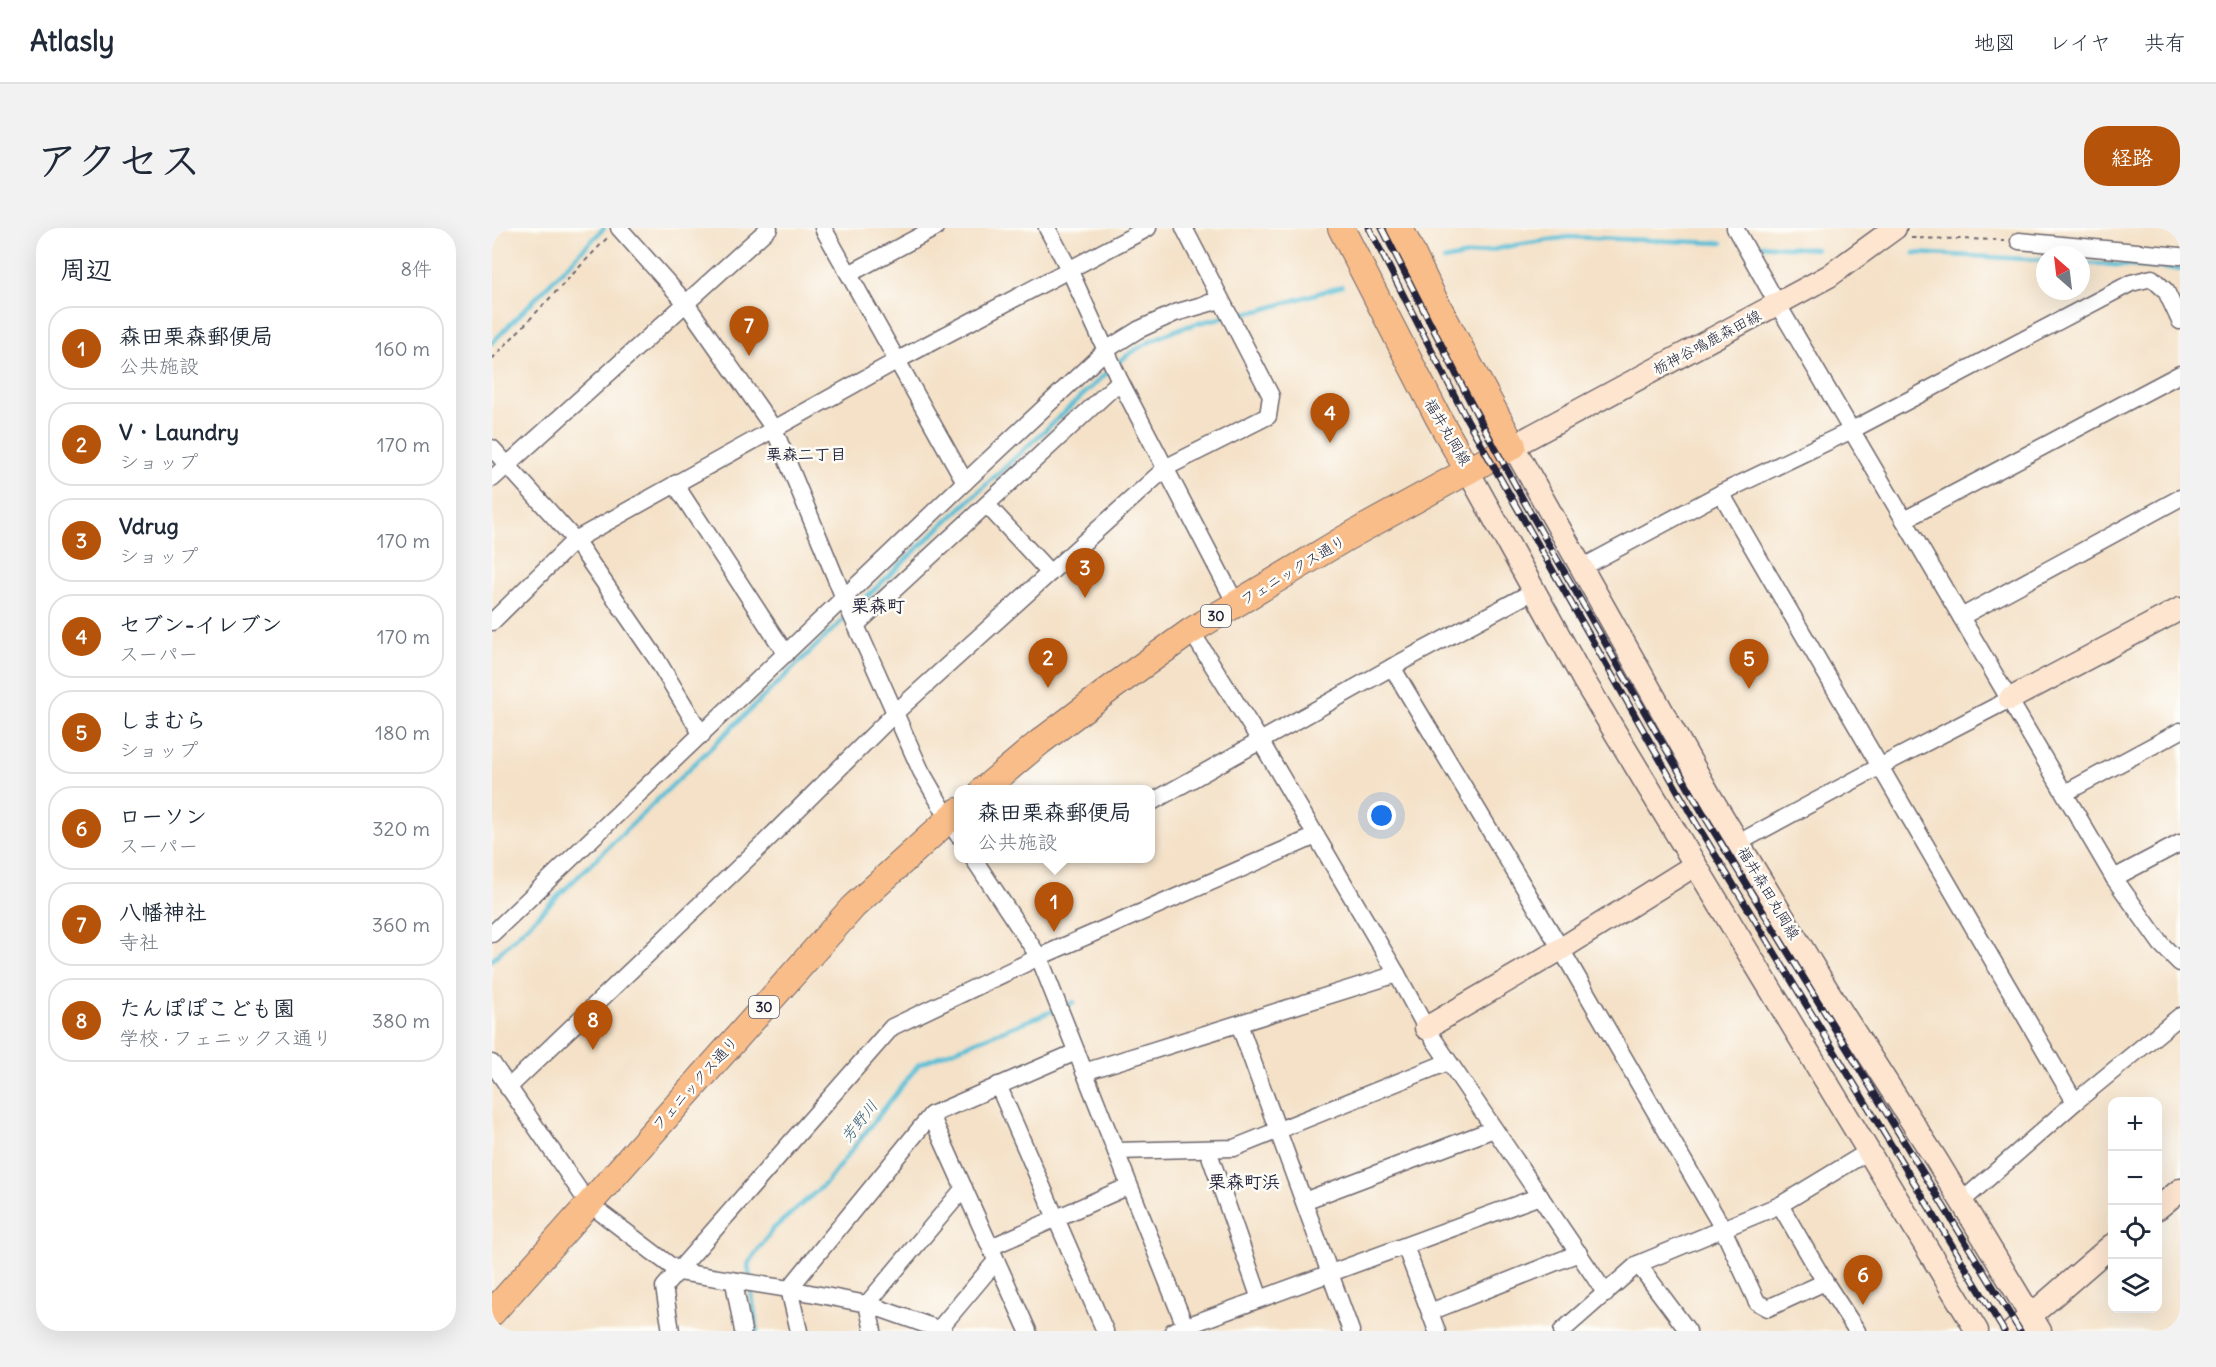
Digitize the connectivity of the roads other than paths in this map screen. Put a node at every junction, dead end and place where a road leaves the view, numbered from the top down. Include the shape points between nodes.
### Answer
1 (769, 228) edge
2 (823, 228) edge
3 (935, 228) edge
4 (1047, 228) edge
5 (1148, 228) edge
6 (1184, 228) edge
7 (1341, 228) edge
8 (1400, 228) edge
9 (1734, 228) edge
10 (613, 232) edge
11 (1890, 233) edge
12 (2019, 240) road end
13 (2180, 256) edge
14 (1069, 269) junction
15 (849, 274) junction
16 (1220, 300) junction
17 (686, 302) junction
18 (1778, 305) junction
19 (2180, 321) edge
20 (1106, 350) junction
21 (898, 360) junction
22 (2180, 374) edge
23 (1120, 381) junction
24 (774, 429) junction
25 (1852, 430) junction
26 (1513, 446) junction
27 (492, 448) edge
28 (507, 464) junction
29 (1167, 467) junction
30 (1468, 471) junction
31 (492, 479) edge
32 (965, 482) junction
33 (675, 484) junction
34 (1721, 493) junction
35 (2180, 498) edge
36 (987, 505) junction
37 (1904, 520) junction
38 (574, 540) junction
39 (1581, 568) junction
40 (1050, 573) junction
41 (1534, 591) junction
42 (845, 600) junction
43 (1236, 604) junction
44 (2180, 609) edge
45 (1961, 617) junction
46 (492, 622) edge
47 (856, 626) junction
48 (1191, 631) junction
49 (786, 654) junction
50 (1392, 668) junction
51 (2010, 699) junction
52 (896, 712) junction
53 (2180, 731) edge
54 (702, 735) junction
55 (1261, 742) junction
56 (1879, 767) junction
57 (988, 785) edge
58 (2065, 793) junction
59 (1155, 800) edge
60 (954, 822) edge
61 (1316, 836) junction
62 (1738, 843) junction
63 (2180, 843) edge
64 (976, 863) edge
65 (1695, 865) junction
66 (2114, 878) junction
67 (492, 934) edge
68 (1561, 949) junction
69 (1039, 957) junction
70 (2180, 963) edge
71 (1397, 974) junction
72 (2180, 1016) edge
73 (1239, 1024) junction
74 (1426, 1028) junction
75 (1076, 1052) junction
76 (1448, 1062) junction
77 (492, 1063) edge
78 (1084, 1072) junction
79 (998, 1085) junction
80 (508, 1088) junction
81 (2075, 1102) junction
82 (931, 1115) junction
83 (1494, 1129) junction
84 (1279, 1130) junction
85 (1208, 1150) junction
86 (1116, 1151) junction
87 (1869, 1151) junction
88 (1129, 1186) junction
89 (964, 1188) junction
90 (2180, 1190) edge
91 (1539, 1196) junction
92 (1304, 1201) junction
93 (1961, 1202) junction
94 (588, 1203) junction
95 (1780, 1205) junction
96 (2161, 1205) edge
97 (1055, 1218) junction
98 (1722, 1227) junction
99 (1405, 1246) junction
100 (2108, 1249) edge
101 (1579, 1253) junction
102 (993, 1254) junction
103 (1638, 1264) junction
104 (679, 1272) junction
105 (1329, 1274) junction
106 (734, 1282) junction
107 (1825, 1282) junction
108 (789, 1289) junction
109 (1606, 1294) junction
110 (1260, 1299) junction
111 (495, 1302) edge
112 (867, 1304) junction
113 (1430, 1312) junction
114 (2035, 1323) edge
115 (1182, 1329) edge
116 (941, 1330) edge
117 (671, 1331) edge
118 (743, 1331) edge
119 (799, 1331) edge
120 (873, 1331) edge
121 (1028, 1331) edge
122 (1105, 1331) edge
123 (1351, 1331) edge
124 (1437, 1331) edge
125 (1562, 1331) edge
126 (1688, 1331) edge
127 (1857, 1331) edge
128 (1977, 1331) edge
129 (2013, 1331) edge

1 - 17 street
2 - 15 street
3 - 15 street
4 - 14 street
5 - 14 street
6 - 16 street
7 - 30 main road, 福井丸岡線
8 - 26 main road
9 - 18 street
10 - 17 street
11 - 18 main road, 栃神谷鳴鹿森田線 via 1829,276
12 - 13 street
14 - 20 street
14 - 21 street
15 - 21 street
16 - 20 street via 1175,313
16 - 29 street via 1271,396 1268,416
17 - 24 street
17 - 28 street
18 - 25 street
18 - 26 main road, 栃神谷鳴鹿森田線
19 - 25 street via 2166,291 2152,278 2131,283
20 - 23 street
20 - 32 street
21 - 24 street
21 - 32 street
22 - 37 street
23 - 29 street
23 - 36 street
24 - 33 street
24 - 42 street
25 - 34 street
25 - 37 street
26 - 30 main road, 福井丸岡線 / 30
26 - 39 main road, 福井森田丸岡線
27 - 28 street
28 - 31 street
28 - 38 street
29 - 40 street
29 - 43 street
30 - 41 main road
30 - 43 main road, フェニックス通り / 30
32 - 42 street
33 - 38 street
33 - 49 street
34 - 39 street
34 - 56 street
35 - 45 street
36 - 40 street
36 - 47 street
37 - 45 street
38 - 46 street
38 - 54 street via 656,658
39 - 62 main road, 福井森田丸岡線
40 - 52 street
41 - 50 street
41 - 65 main road
42 - 47 street
42 - 49 street
43 - 48 main road, フェニックス通り / 30
44 - 51 main road
45 - 51 street
47 - 52 street
48 - 55 street
48 - 57 main road, フェニックス通り / 30
49 - 54 street
50 - 55 street
50 - 68 street
51 - 56 street
51 - 58 street
52 - 60 street via 921,771
52 - 80 street
53 - 58 street
54 - 67 street
55 - 59 street
55 - 61 street
56 - 62 street
56 - 81 street
58 - 66 street
60 - 94 main road, フェニックス通り / 30 via 853,908
61 - 69 street
61 - 71 street
62 - 93 main road, 福井森田丸岡線
63 - 66 street
64 - 69 street
65 - 68 main road
65 - 87 main road
66 - 70 street via 2161,944
68 - 74 main road
68 - 98 street
69 - 75 street
69 - 104 street via 892,1027
71 - 73 street
71 - 74 street
72 - 81 street
73 - 78 street
73 - 84 street
74 - 76 street
75 - 78 street
75 - 79 street
76 - 83 street
76 - 84 street
77 - 80 street
78 - 86 street
79 - 82 street
79 - 97 street
80 - 94 street
81 - 93 street
82 - 89 street
82 - 108 street
83 - 91 street
83 - 92 street
84 - 85 street via 1234,1148
84 - 92 street
85 - 86 street
85 - 110 street
86 - 88 street
87 - 95 street
87 - 128 main road
88 - 97 street
88 - 115 street
89 - 102 street
89 - 112 street
90 - 96 main road
91 - 99 street
91 - 101 street
92 - 105 street
93 - 114 main road, 福井森田丸岡線
94 - 104 street
94 - 111 main road, フェニックス通り / 30
95 - 98 street
95 - 107 street
97 - 102 street
97 - 122 street
98 - 103 street
98 - 107 street via 1757,1302 1768,1308
99 - 105 street
99 - 113 street
100 - 114 main road
101 - 109 street
101 - 113 street
102 - 116 street
102 - 121 street
103 - 109 street
103 - 126 street
104 - 106 street
104 - 117 street via 664,1287
105 - 110 street
105 - 123 street
106 - 108 street
106 - 118 street
107 - 127 street
108 - 112 street
108 - 119 street
109 - 125 street
110 - 115 street
112 - 116 street
112 - 120 street
113 - 124 street
114 - 129 main road

